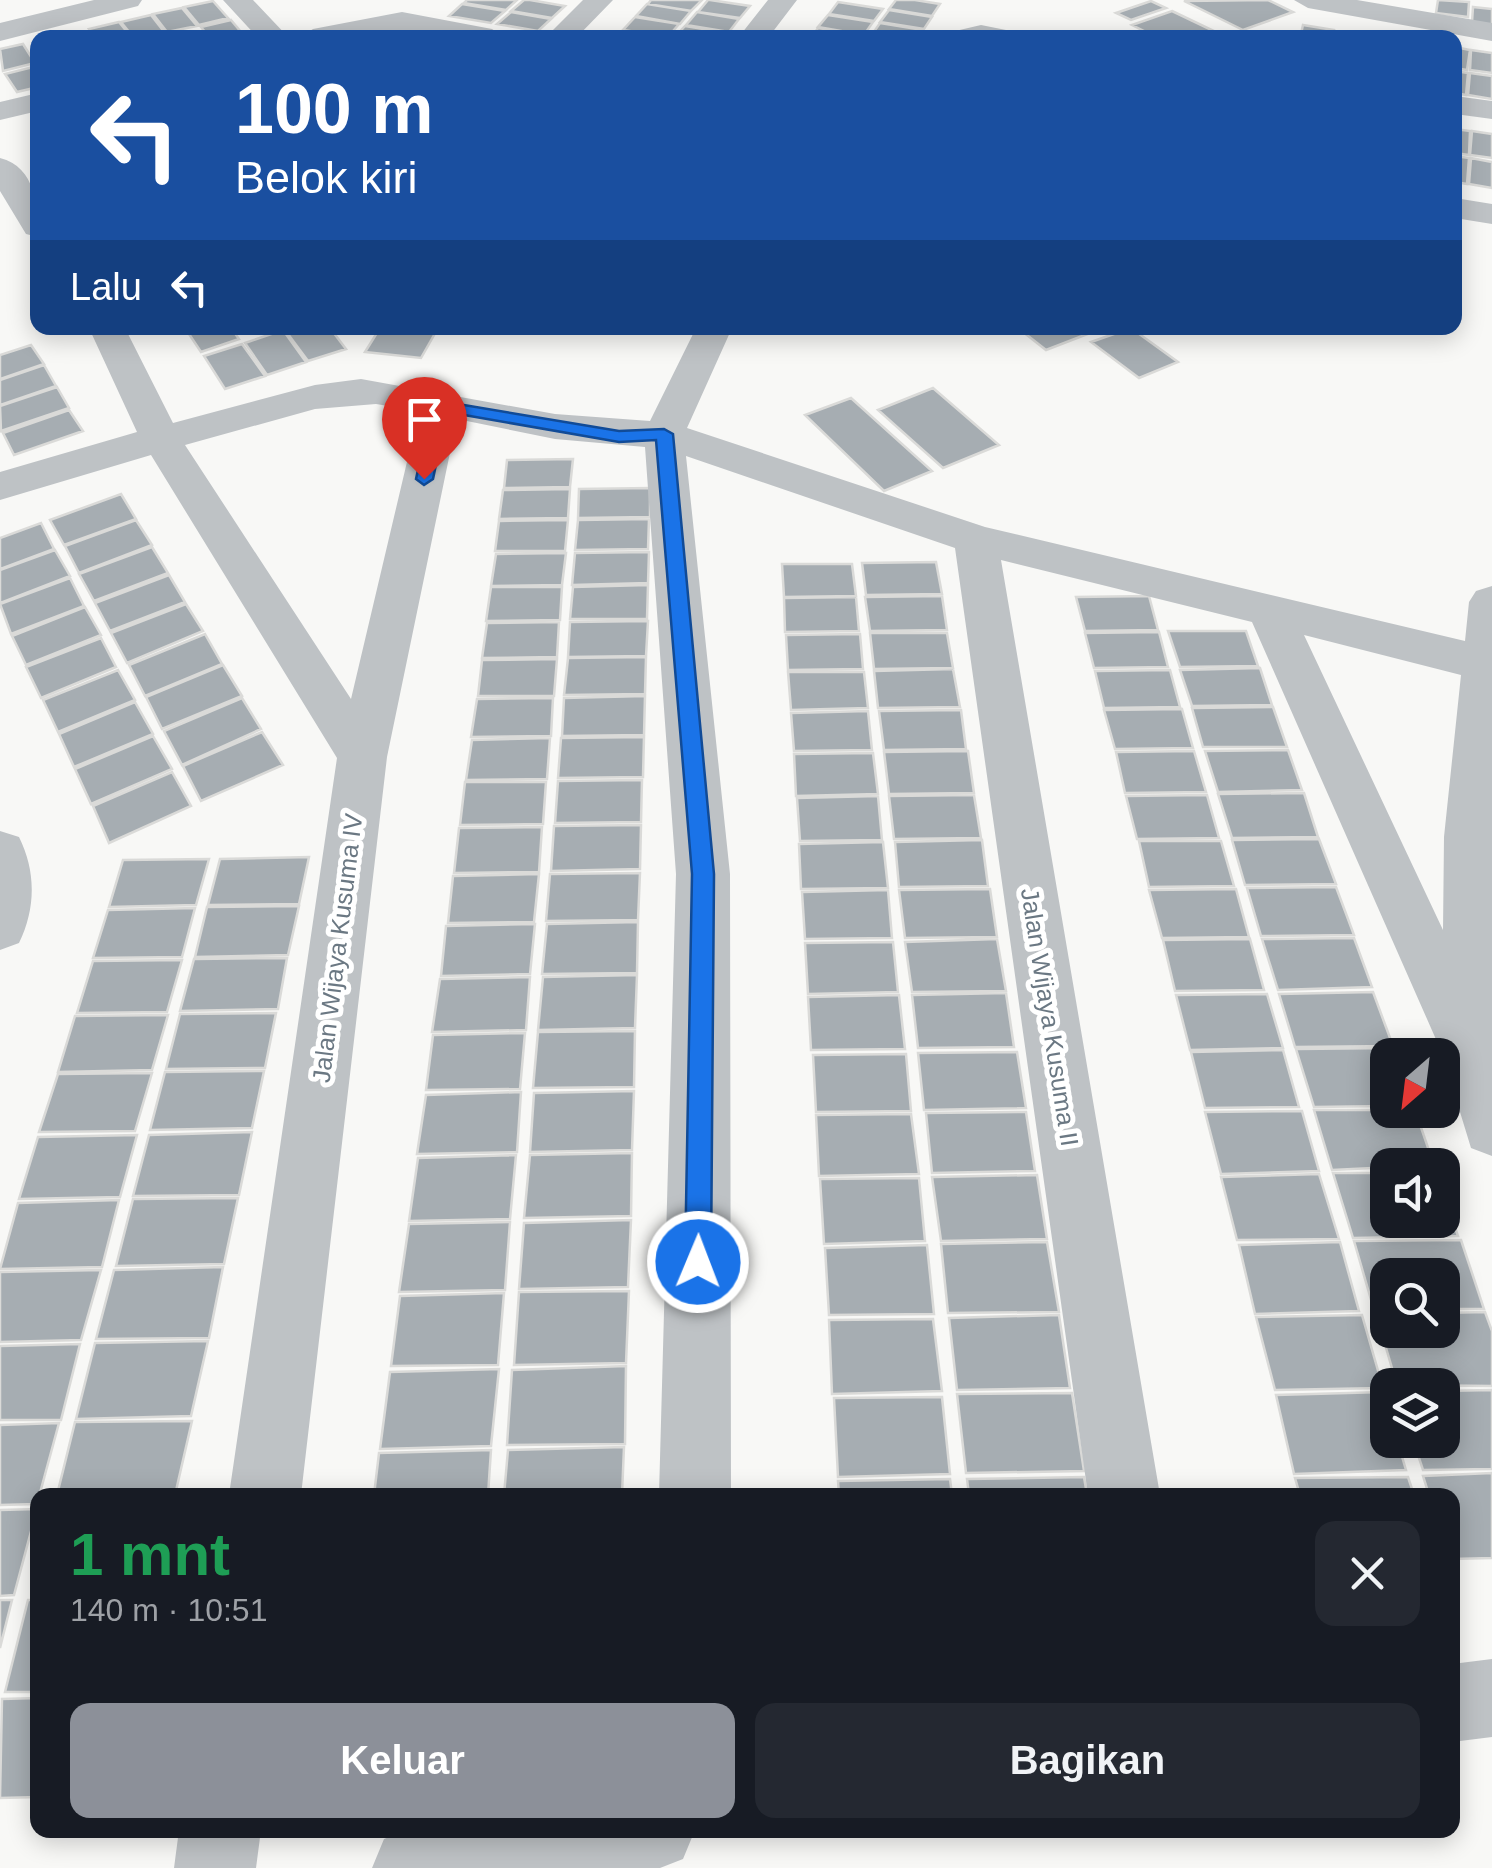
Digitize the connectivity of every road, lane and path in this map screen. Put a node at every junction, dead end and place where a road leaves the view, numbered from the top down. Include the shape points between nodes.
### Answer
1 (128, 0) edge
2 (237, 0) edge
3 (599, 0) edge
4 (783, 0) edge
5 (1308, 0) edge
6 (31, 11) edge
7 (409, 11) edge
8 (268, 30) edge
9 (341, 30) edge
10 (467, 30) edge
11 (567, 30) edge
12 (759, 30) edge
13 (0, 32) edge
14 (1492, 32) edge
15 (30, 104) edge
16 (1462, 106) edge
17 (1492, 110) edge
18 (0, 112) edge
19 (0, 168) edge
20 (1462, 209) edge
21 (1492, 214) edge
22 (30, 223) edge
23 (110, 335) edge
24 (711, 335) edge
25 (440, 406) junction
26 (664, 434) junction
27 (160, 438) junction
28 (0, 486) edge
29 (976, 539) junction
30 (1492, 602) edge
31 (1268, 608) junction
32 (1489, 664) edge
33 (362, 757) junction
34 (0, 852) edge
35 (0, 927) edge
36 (1470, 1053) junction
37 (1492, 1128) edge
38 (266, 1488) edge
39 (695, 1488) edge
40 (1123, 1488) edge
41 (1492, 1698) edge
42 (1460, 1702) edge
43 (219, 1838) edge
44 (603, 1838) edge
45 (215, 1868) edge
46 (414, 1868) edge

1 - 6 street
2 - 8 street
3 - 11 street
4 - 12 street
5 - 14 street
6 - 13 street
7 - 9 street
7 - 10 street
15 - 18 street
16 - 17 street
19 - 22 street
20 - 21 street
23 - 27 street
24 - 26 street
25 - 26 street via 619,436
25 - 27 street via 352,391
25 - 33 street, Jalan Wijaya Kusuma IV
26 - 29 street
26 - 39 street via 703,874
27 - 28 street
27 - 33 street
29 - 31 street
29 - 40 street, Jalan Wijaya Kusuma II
30 - 32 street
31 - 32 street
31 - 36 street
32 - 36 street via 1470,838
33 - 38 street, Jalan Wijaya Kusuma IV
34 - 35 street via 7,883
36 - 37 street
41 - 42 street
43 - 45 street
44 - 46 street

